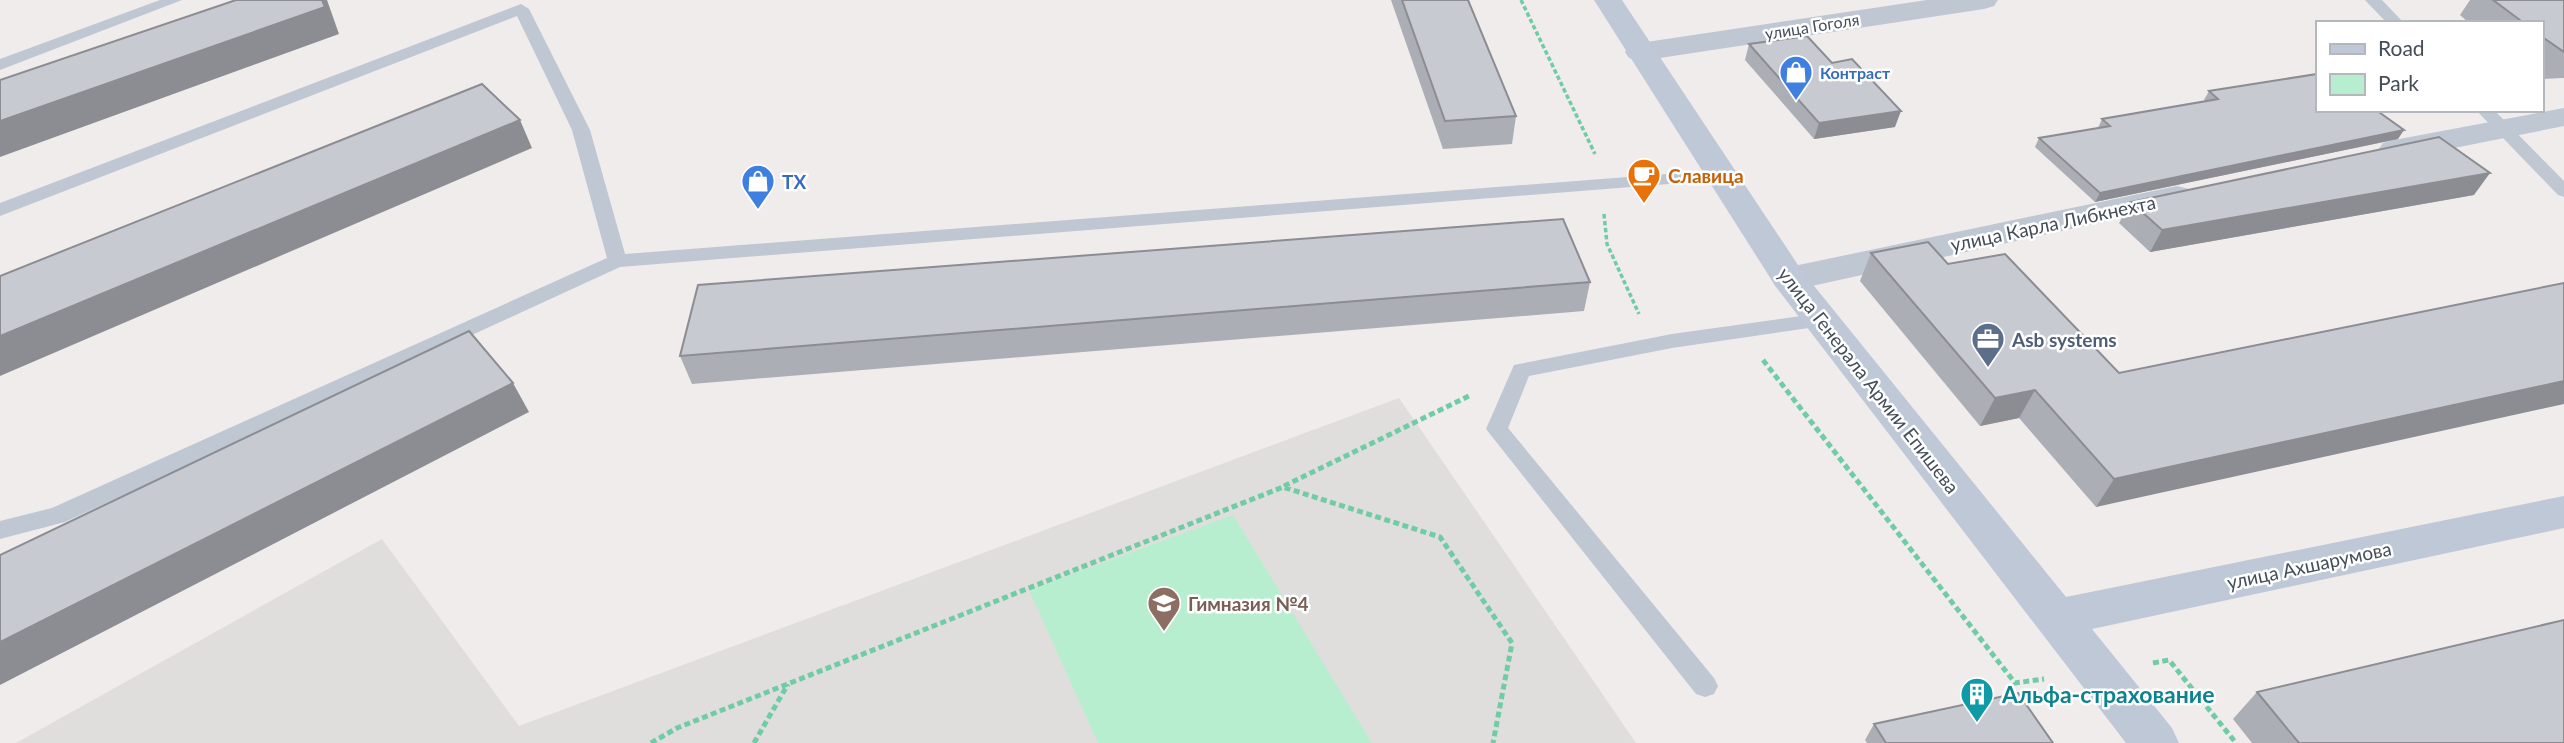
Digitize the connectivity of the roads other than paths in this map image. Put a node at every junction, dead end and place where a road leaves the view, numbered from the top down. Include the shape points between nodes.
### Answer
1 (174, 0) edge
2 (1608, 0) edge
3 (1984, 0) edge
4 (2373, 0) edge
5 (527, 5) edge
6 (2394, 21) edge
7 (1640, 52) junction
8 (0, 65) edge
9 (2564, 117) edge
10 (2492, 119) edge
11 (2364, 157) edge
12 (1719, 175) junction
13 (2214, 189) edge
14 (2564, 191) edge
15 (0, 210) edge
16 (617, 261) junction
17 (1789, 279) junction
18 (1822, 320) junction
19 (2564, 512) edge
20 (0, 530) edge
21 (2054, 618) junction
22 (1705, 686) dead end
23 (2155, 743) edge

1 - 8 lane
2 - 7 main road, улица Генерала Армии Епишева
3 - 7 street, улица Гоголя
4 - 6 lane
5 - 15 lane
5 - 16 lane via 580,130
7 - 12 main road, улица Генерала Армии Епишева
9 - 10 street
10 - 11 street
10 - 14 lane
12 - 16 lane
12 - 17 main road, улица Генерала Армии Епишева
13 - 17 street, улица Карла Либкнехта
16 - 20 lane via 57,516
17 - 18 main road, улица Генерала Армии Епишева
18 - 21 main road, улица Генерала Армии Епишева
18 - 22 lane via 1672,341 1521,370 1497,429
19 - 21 main road, улица Ахшарумова
21 - 23 main road, улица Генерала Армии Епишева

